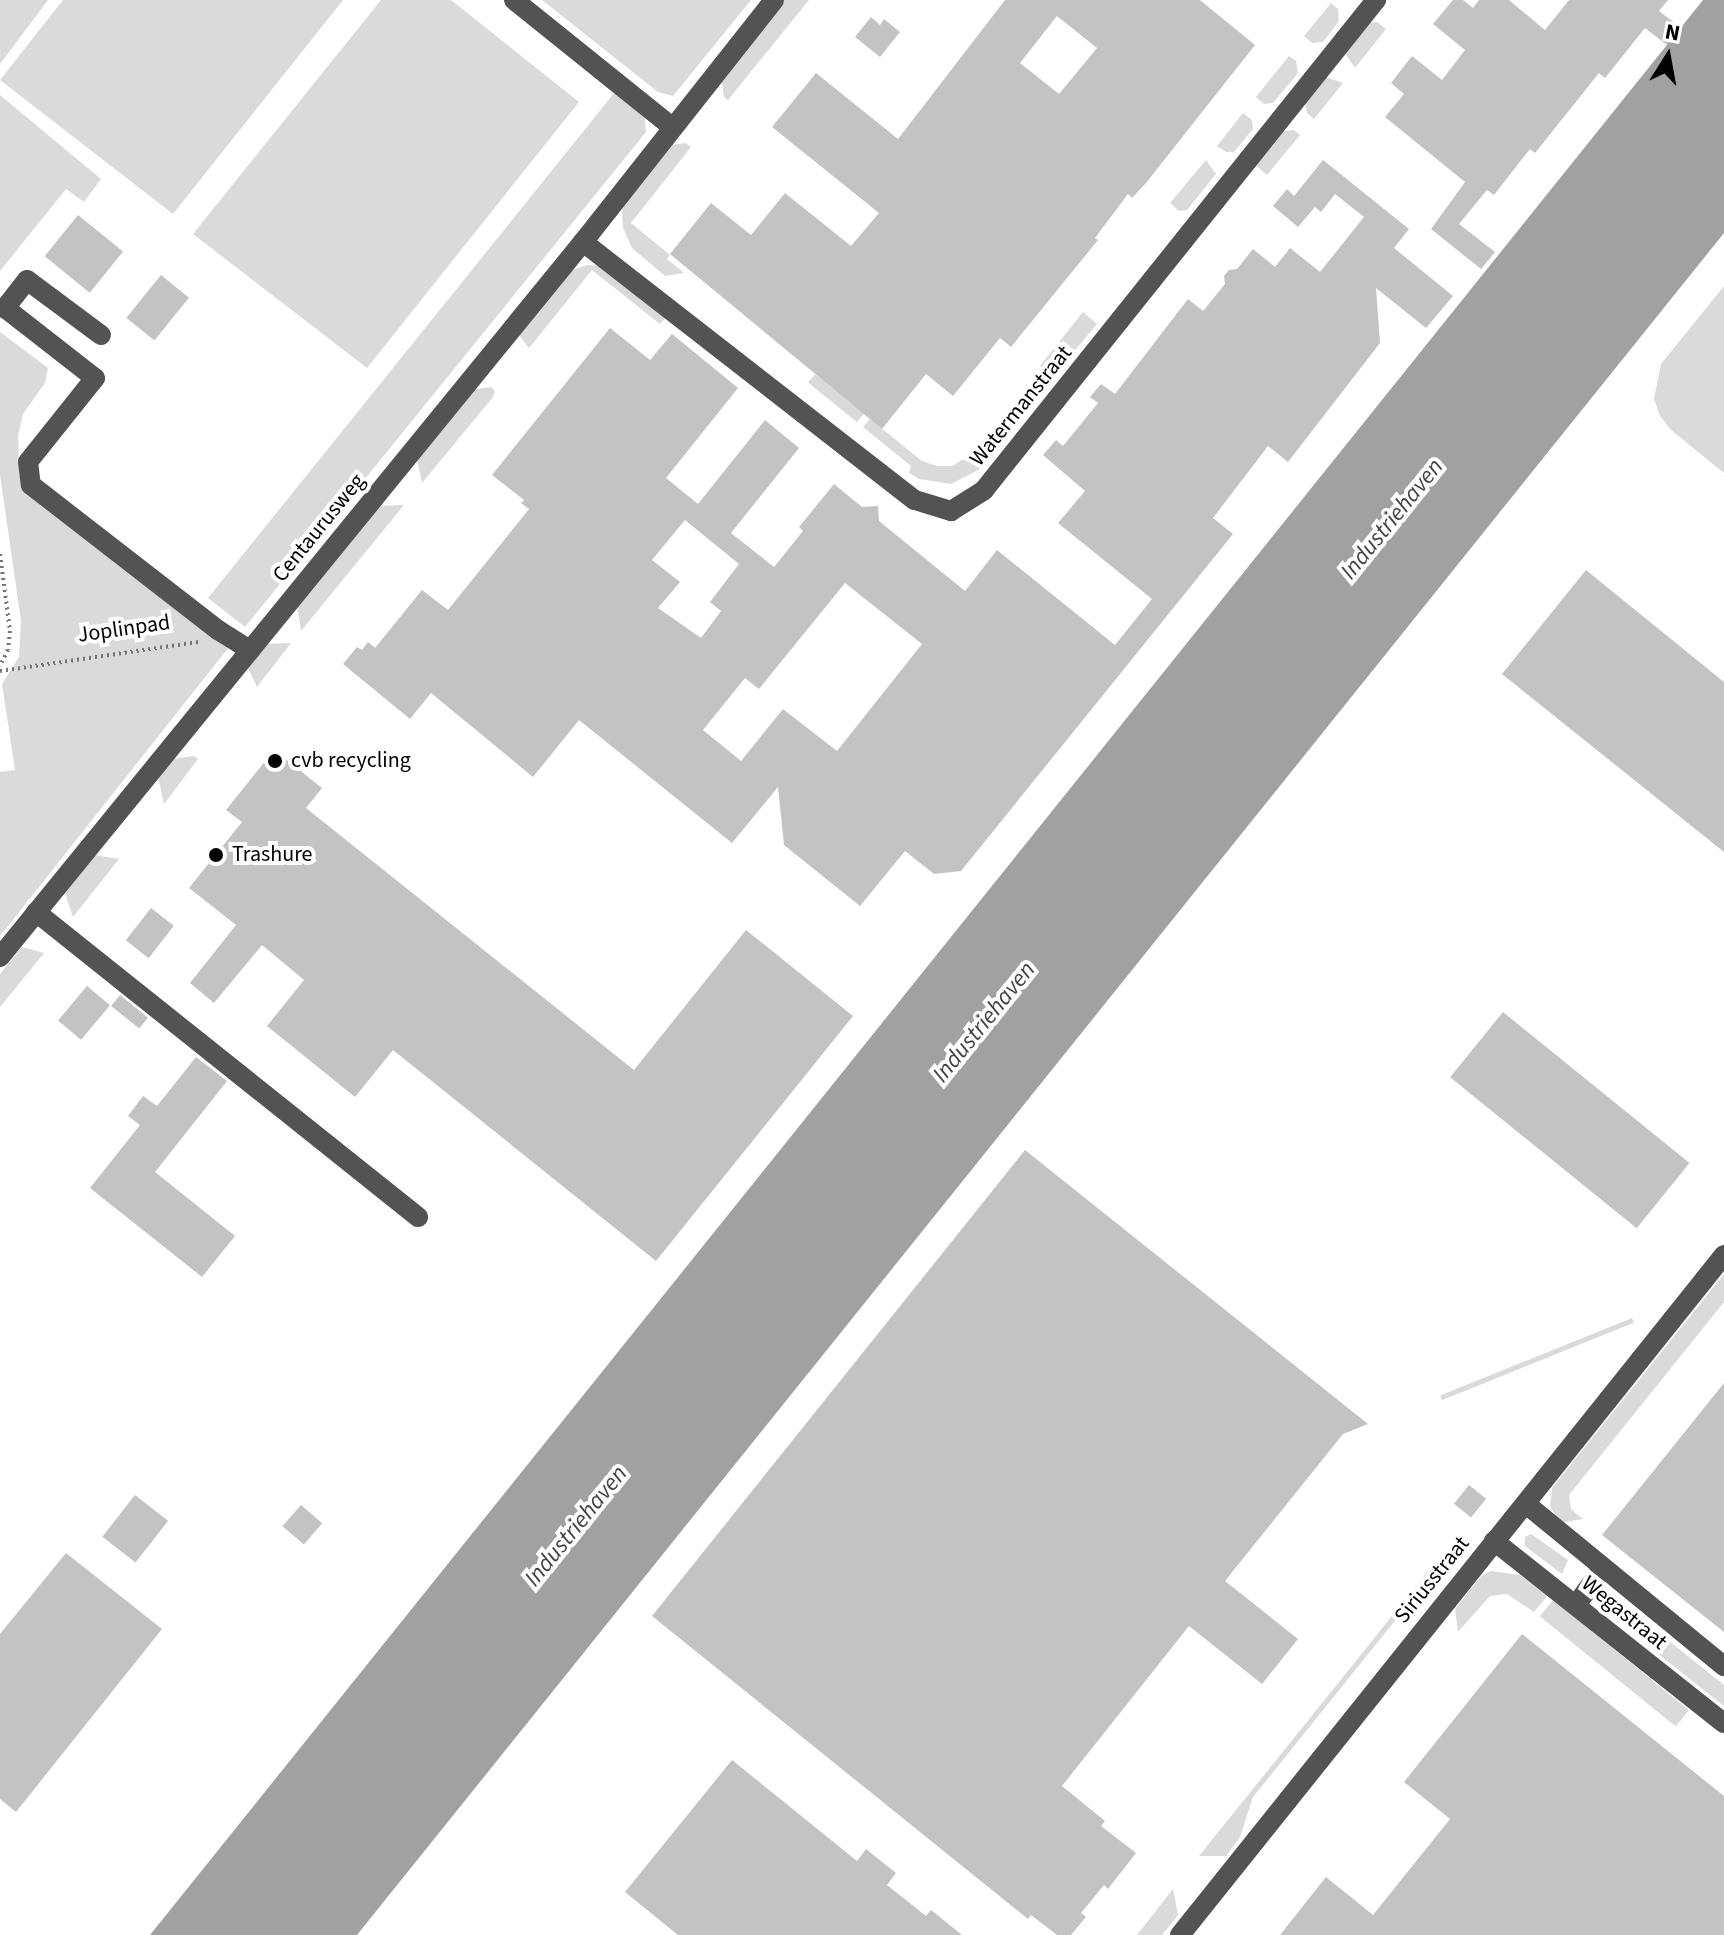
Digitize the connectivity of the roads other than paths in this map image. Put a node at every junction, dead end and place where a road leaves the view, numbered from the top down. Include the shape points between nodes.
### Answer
1 (514, 0) edge
2 (774, 0) edge
3 (1376, 0) edge
4 (673, 128) junction
5 (583, 242) junction
6 (101, 335) dead end
7 (242, 644) junction
8 (36, 912) junction
9 (0, 957) edge
10 (418, 1217) dead end
11 (1724, 1255) edge
12 (1526, 1504) junction
13 (1494, 1541) junction
14 (1603, 1568) junction
15 (1576, 1605) junction
16 (1724, 1666) edge
17 (1724, 1723) edge
18 (1180, 1935) edge

1 - 4 street
2 - 4 street, Centaurusweg
3 - 5 street, Watermanstraat via 984,490 951,511 915,500
4 - 5 street, Centaurusweg
5 - 7 street, Centaurusweg
6 - 7 street via 27,280 5,308 95,378 28,462 31,485
7 - 8 street, Centaurusweg
8 - 9 street, Centaurusweg
8 - 10 street
11 - 12 street, Siriusstraat
12 - 13 street, Siriusstraat
12 - 14 street, Wegastraat
13 - 15 street, Wegastraat
13 - 18 street, Siriusstraat
14 - 15 street
14 - 16 street, Wegastraat
15 - 17 street, Wegastraat

